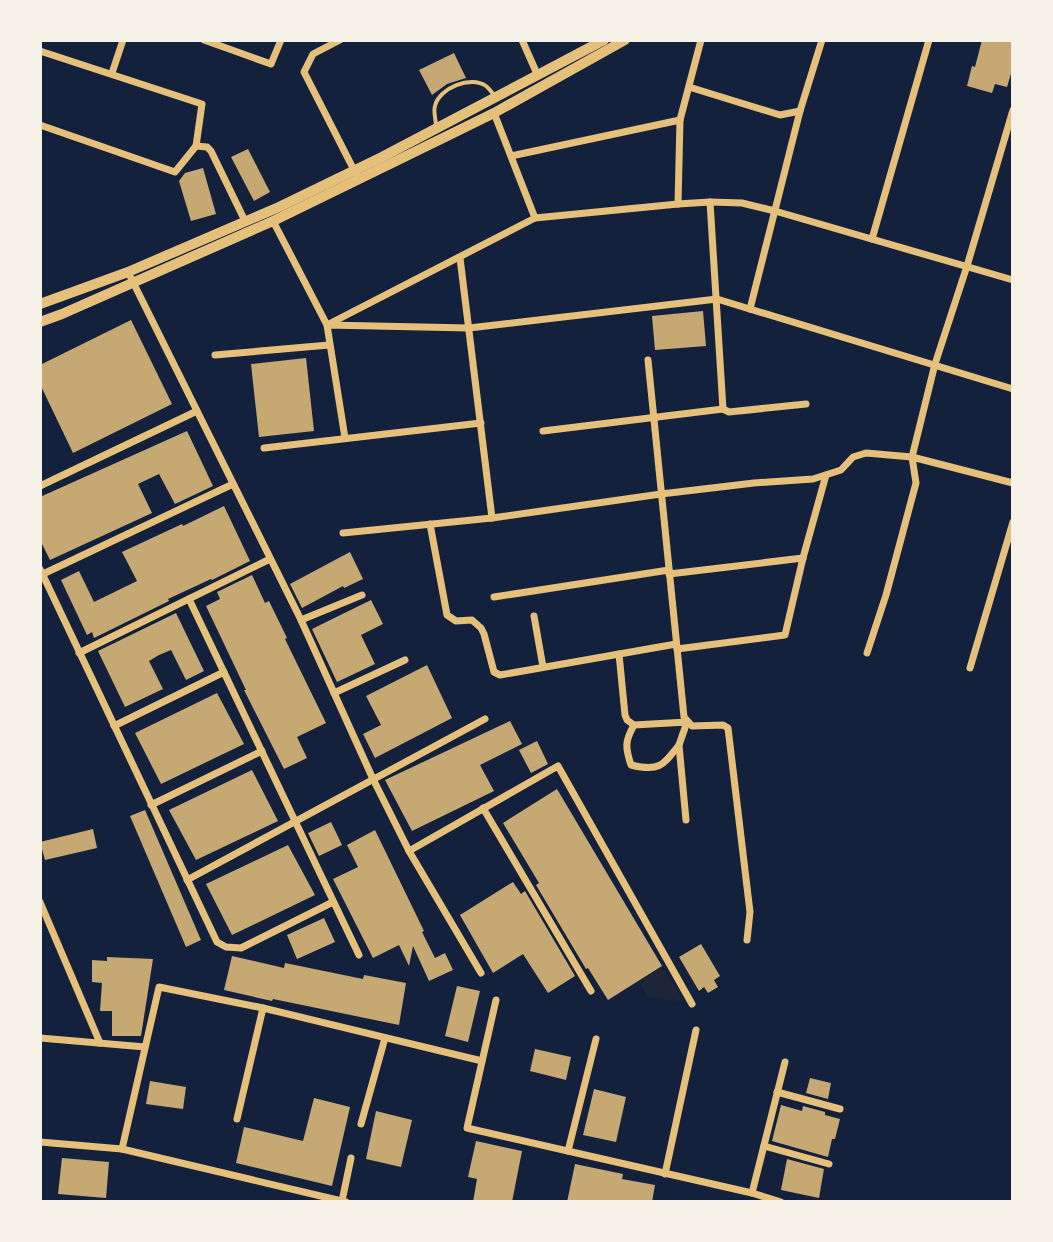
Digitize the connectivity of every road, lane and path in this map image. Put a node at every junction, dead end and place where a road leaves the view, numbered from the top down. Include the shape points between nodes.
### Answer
1 (123, 40) edge
2 (204, 40) edge
3 (281, 40) edge
4 (340, 40) edge
5 (522, 40) edge
6 (604, 40) edge
7 (625, 40) edge
8 (701, 40) edge
9 (822, 40) edge
10 (929, 40) edge
11 (40, 51) edge
12 (570, 64) junction
13 (112, 73) junction
14 (538, 76) junction
15 (689, 87) junction
16 (496, 98) junction
17 (1013, 110) edge
18 (800, 111) junction
19 (498, 112) junction
20 (680, 120) junction
21 (40, 125) edge
22 (439, 134) junction
23 (196, 146) junction
24 (511, 156) junction
25 (357, 174) junction
26 (710, 202) junction
27 (678, 204) junction
28 (775, 211) junction
29 (535, 218) junction
30 (245, 221) junction
31 (273, 221) junction
32 (872, 239) junction
33 (460, 258) junction
34 (967, 266) junction
35 (128, 272) junction
36 (1013, 280) edge
37 (134, 283) junction
38 (717, 299) junction
39 (40, 304) edge
40 (750, 309) junction
41 (40, 322) edge
42 (327, 325) junction
43 (469, 328) junction
44 (329, 345) junction
45 (215, 355) dead end
46 (648, 360) dead end
47 (935, 364) junction
48 (1013, 389) edge
49 (806, 404) dead end
50 (723, 409) junction
51 (197, 411) junction
52 (653, 418) junction
53 (481, 423) junction
54 (543, 431) dead end
55 (345, 438) junction
56 (264, 448) dead end
57 (912, 457) junction
58 (826, 475) junction
59 (1013, 483) edge
60 (233, 484) junction
61 (40, 486) edge
62 (661, 494) junction
63 (492, 518) junction
64 (1013, 522) edge
65 (430, 524) junction
66 (343, 533) dead end
67 (803, 558) junction
68 (270, 559) junction
69 (41, 572) edge
70 (669, 572) junction
71 (362, 595) dead end
72 (494, 597) dead end
73 (189, 599) junction
74 (534, 616) dead end
75 (301, 620) junction
76 (676, 646) junction
77 (79, 653) junction
78 (867, 653) dead end
79 (619, 654) junction
80 (405, 660) dead end
81 (543, 667) junction
82 (970, 668) dead end
83 (224, 672) junction
84 (334, 693) junction
85 (485, 719) dead end
86 (687, 722) junction
87 (634, 725) junction
88 (114, 726) junction
89 (679, 745) junction
90 (262, 751) junction
91 (373, 779) junction
92 (151, 805) junction
93 (483, 808) junction
94 (686, 820) dead end
95 (295, 821) junction
96 (409, 851) junction
97 (187, 880) junction
98 (40, 902) edge
99 (333, 902) junction
100 (747, 940) dead end
101 (359, 955) dead end
102 (481, 973) dead end
103 (591, 991) dead end
104 (496, 1000) dead end
105 (692, 1004) dead end
106 (263, 1008) junction
107 (696, 1030) dead end
108 (40, 1038) edge
109 (385, 1038) junction
110 (596, 1039) dead end
111 (100, 1043) junction
112 (145, 1047) junction
113 (482, 1061) junction
114 (785, 1062) dead end
115 (777, 1092) junction
116 (840, 1109) dead end
117 (237, 1119) dead end
118 (361, 1124) dead end
119 (40, 1142) edge
120 (764, 1146) junction
121 (122, 1149) junction
122 (568, 1151) junction
123 (351, 1158) dead end
124 (829, 1164) dead end
125 (665, 1174) junction
126 (752, 1193) junction
127 (344, 1202) edge
128 (781, 1202) edge

1 - 13 street
2 - 3 street via 271,64
4 - 25 street via 313,54 304,72
5 - 14 street
6 - 12 main road
7 - 12 main road
8 - 15 street
9 - 18 street
10 - 32 street
11 - 13 street
12 - 14 main road
12 - 19 main road
13 - 23 street via 202,104
14 - 16 main road
15 - 18 street via 780,115
15 - 20 street
16 - 19 lane
16 - 22 main road
16 - 22 lane via 476,81 447,90 434,107
17 - 34 street
18 - 28 street
19 - 22 main road
19 - 24 street
20 - 24 street
20 - 27 street
21 - 23 street via 175,172
22 - 25 main road
23 - 30 street via 211,151
24 - 29 street
25 - 30 main road
25 - 31 main road
26 - 27 street
26 - 28 street
26 - 38 street
27 - 29 street
28 - 32 street
28 - 40 street
29 - 33 street
30 - 35 main road
31 - 37 main road
31 - 42 street
32 - 34 street
33 - 42 street
33 - 43 street
34 - 36 street
34 - 47 street
35 - 37 street
35 - 39 main road
37 - 41 main road
37 - 51 street
38 - 40 street
38 - 43 street
38 - 50 street
40 - 47 street
42 - 43 street
42 - 44 street
43 - 53 street
44 - 45 street
44 - 55 street
46 - 52 street
47 - 48 street
47 - 57 street
49 - 50 street
50 - 52 street
51 - 60 street
51 - 61 street
52 - 54 street
52 - 62 street
53 - 55 street
53 - 63 street
55 - 56 street
57 - 58 street via 866,453
57 - 59 street
57 - 78 street via 916,483
58 - 62 street
58 - 67 street
60 - 68 street
60 - 69 street
62 - 63 street
62 - 70 street
63 - 65 street
64 - 82 street
65 - 66 street
65 - 81 street via 447,615 456,621 472,620 481,628 494,672
67 - 70 street
67 - 76 street via 785,635
68 - 73 street
68 - 75 street
69 - 77 street
70 - 72 street
70 - 76 street
71 - 75 street
73 - 77 street
73 - 83 street
74 - 81 street
75 - 84 street
76 - 79 street
76 - 86 street
77 - 88 street
79 - 81 street
79 - 87 street via 625,715
80 - 84 street
83 - 88 street
83 - 90 street
84 - 91 street
85 - 91 street
86 - 87 street
86 - 89 street
86 - 100 street via 728,728 750,912
87 - 89 street via 626,739 631,765 657,768
88 - 92 street
89 - 94 street
90 - 92 street
90 - 95 street
91 - 95 street
91 - 96 street
92 - 97 street
93 - 96 street
93 - 103 street
93 - 105 street via 558,766
95 - 97 street
95 - 99 street
96 - 102 street
97 - 99 street via 217,942 226,947 241,948
98 - 111 street
99 - 101 street
104 - 113 street
106 - 109 street
106 - 112 street via 159,987
106 - 117 street
107 - 125 street
108 - 111 street
109 - 113 street
109 - 118 street
110 - 122 street
111 - 112 street
112 - 121 street
113 - 122 street via 467,1128
114 - 115 street
115 - 116 street
115 - 120 street
119 - 121 street
120 - 124 street
120 - 126 street
121 - 127 street
122 - 125 street
123 - 127 street
125 - 126 street
126 - 128 street

